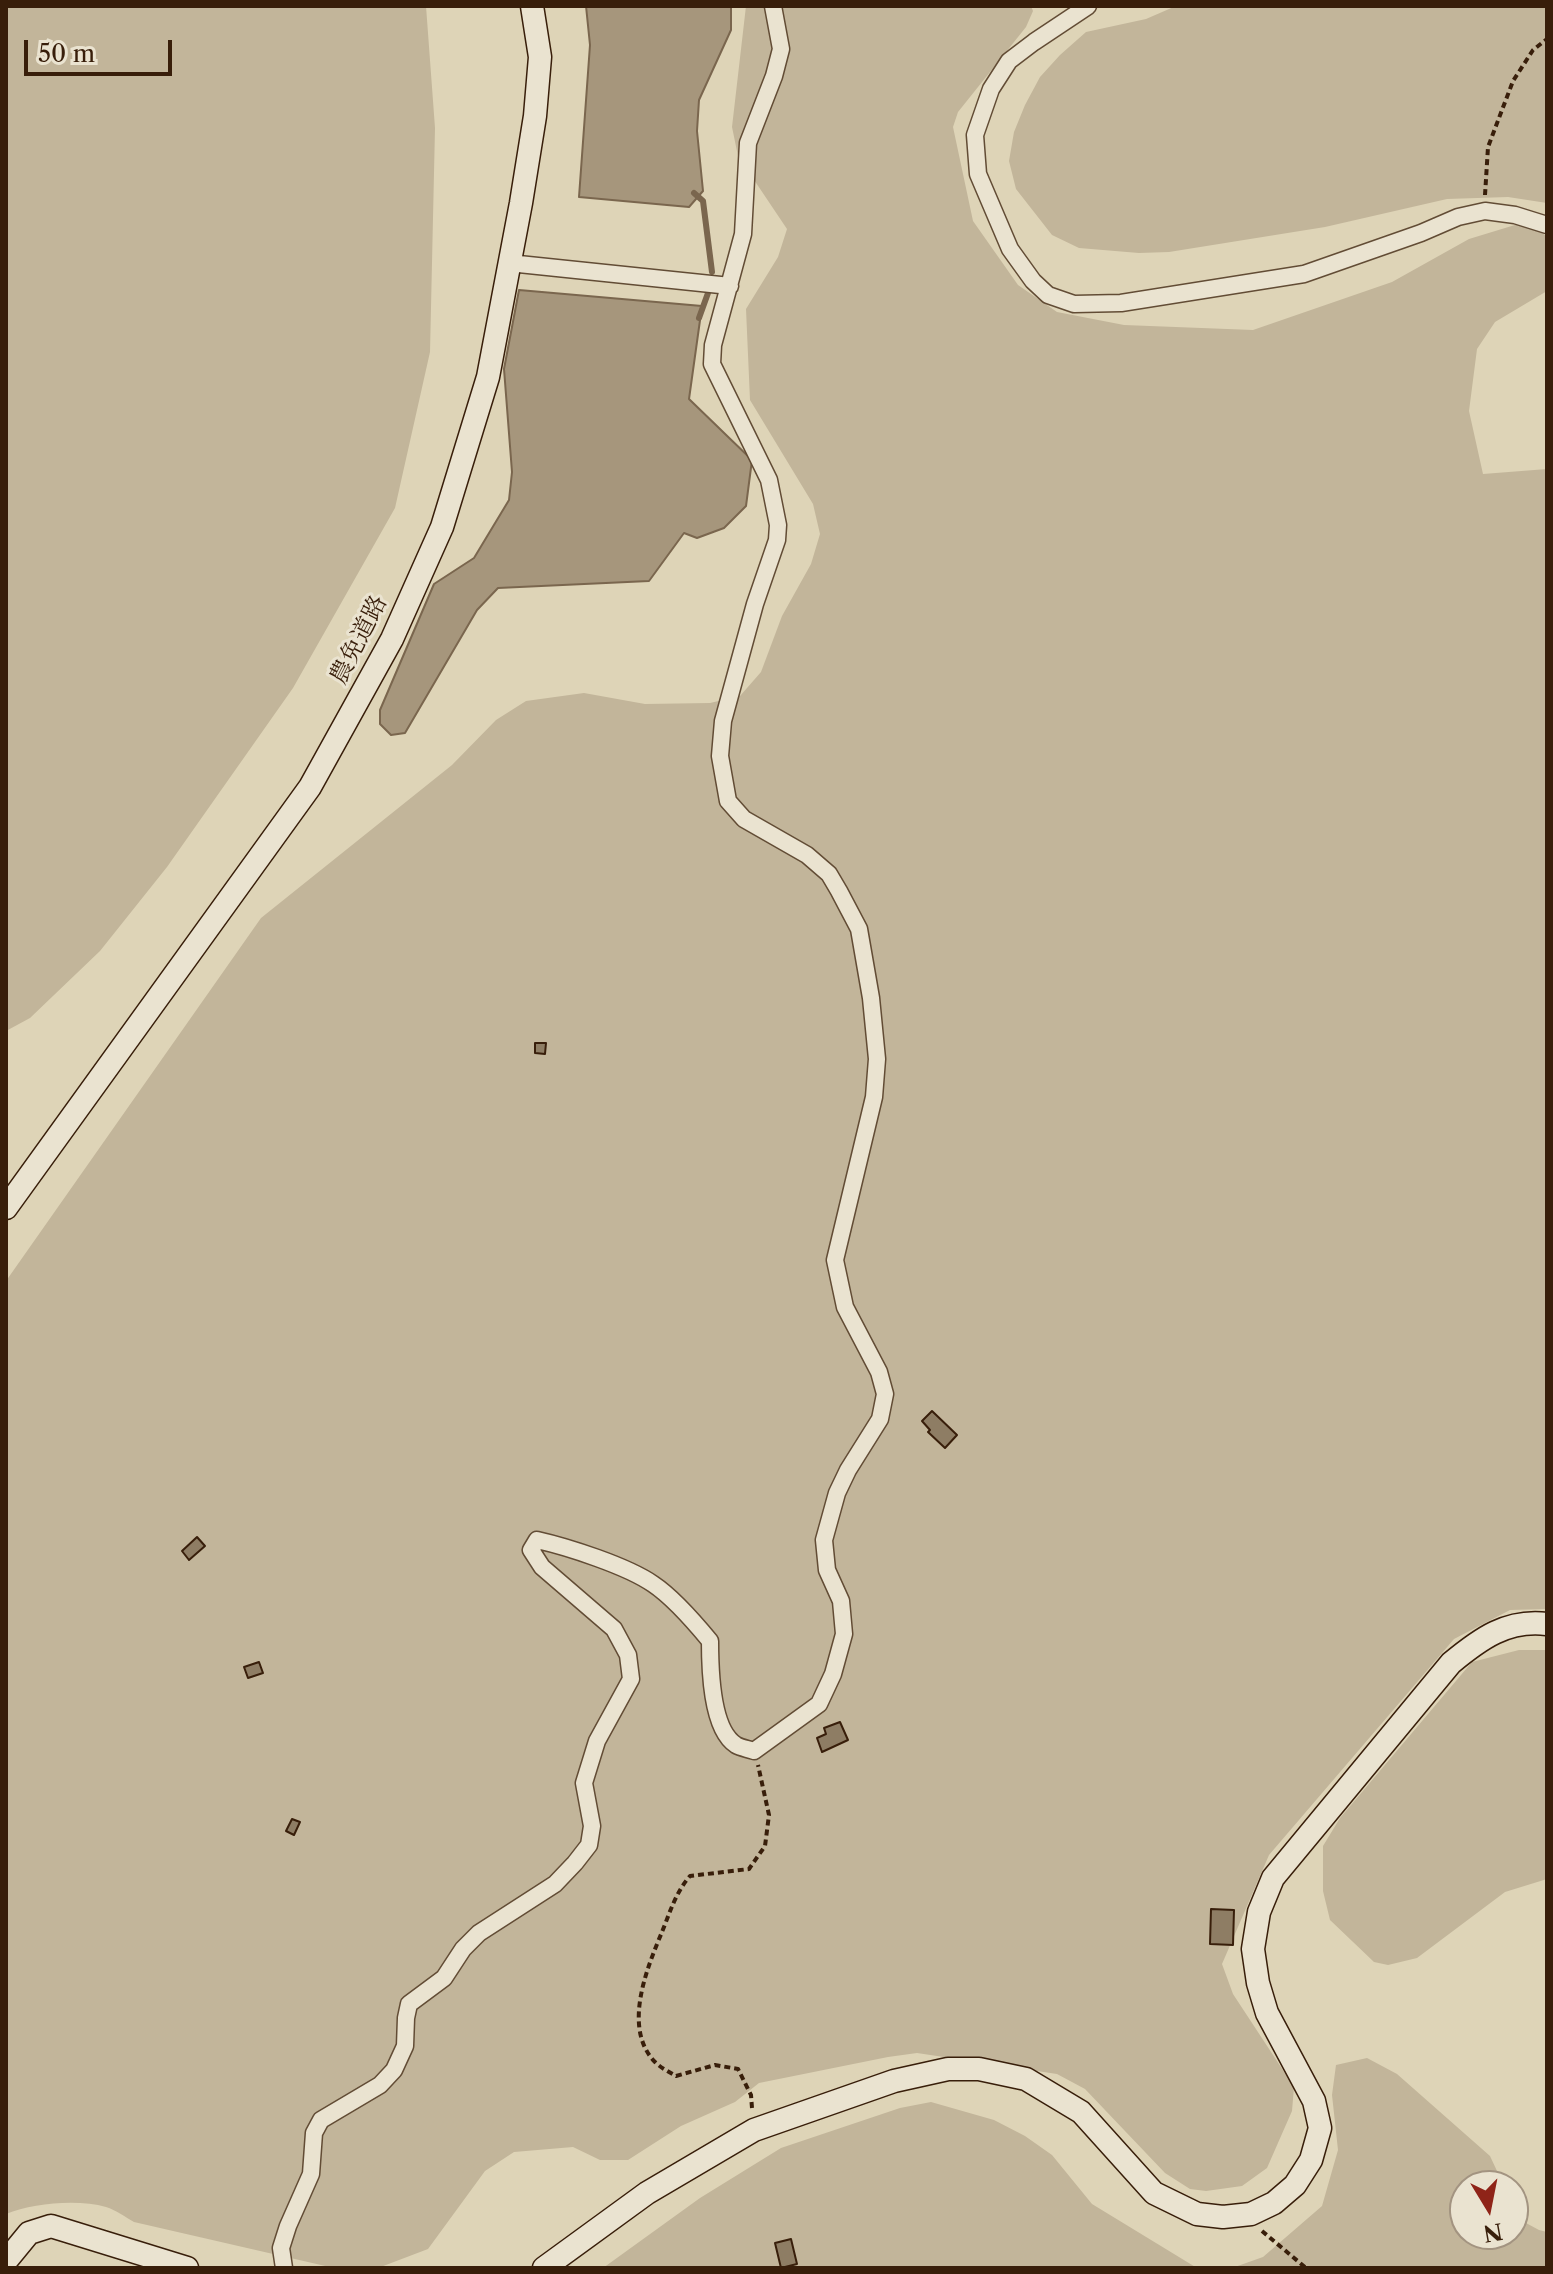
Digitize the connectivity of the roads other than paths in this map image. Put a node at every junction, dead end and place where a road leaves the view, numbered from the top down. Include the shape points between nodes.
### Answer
1 (532, 6) edge
2 (773, 6) edge
3 (1088, 6) edge
4 (1547, 225) edge
5 (509, 263) junction
6 (730, 286) junction
7 (6, 1208) edge
8 (1547, 1624) edge
9 (6, 2261) edge
10 (187, 2268) edge
11 (284, 2268) edge
12 (544, 2268) edge

1 - 5 street, 農免道路 via 540,57 535,116
2 - 6 street via 781,49 748,143 743,234
3 - 4 street via 1009,61 991,89 975,135 978,174 1010,249 1048,295 1074,304 1121,303 1304,274 1485,211
5 - 6 street
5 - 7 street, 農免道路 via 488,377 442,527 392,639 310,787
6 - 11 street via 712,364 769,480 778,525 723,721 720,756 728,801 744,819 807,855 829,874 859,929 877,1059 874,1097 835,1260 845,1307 885,1394 880,1419 837,1493 824,1540 844,1634 819,1704 754,1751 734,1744 723,1728 710,1673 710,1641 655,1585 537,1540 531,1550 542,1567 614,1629 628,1655 631,1679 597,1741 584,1783 592,1826 589,1845 555,1884 479,1933 444,1978 409,2004 405,2046 394,2070 380,2085 321,2120 314,2133 311,2174 281,2248
8 - 12 street via 1507,1627 1478,1640 1451,1663 1273,1878 1259,1912 1253,1949 1258,1983 1267,2013 1314,2101 1320,2128 1311,2160 1295,2185 1274,2203 1251,2214 1197,2214 1154,2193 1081,2112 1026,2079 948,2069 894,2081 754,2130 647,2193
9 - 10 street via 29,2233 51,2226

